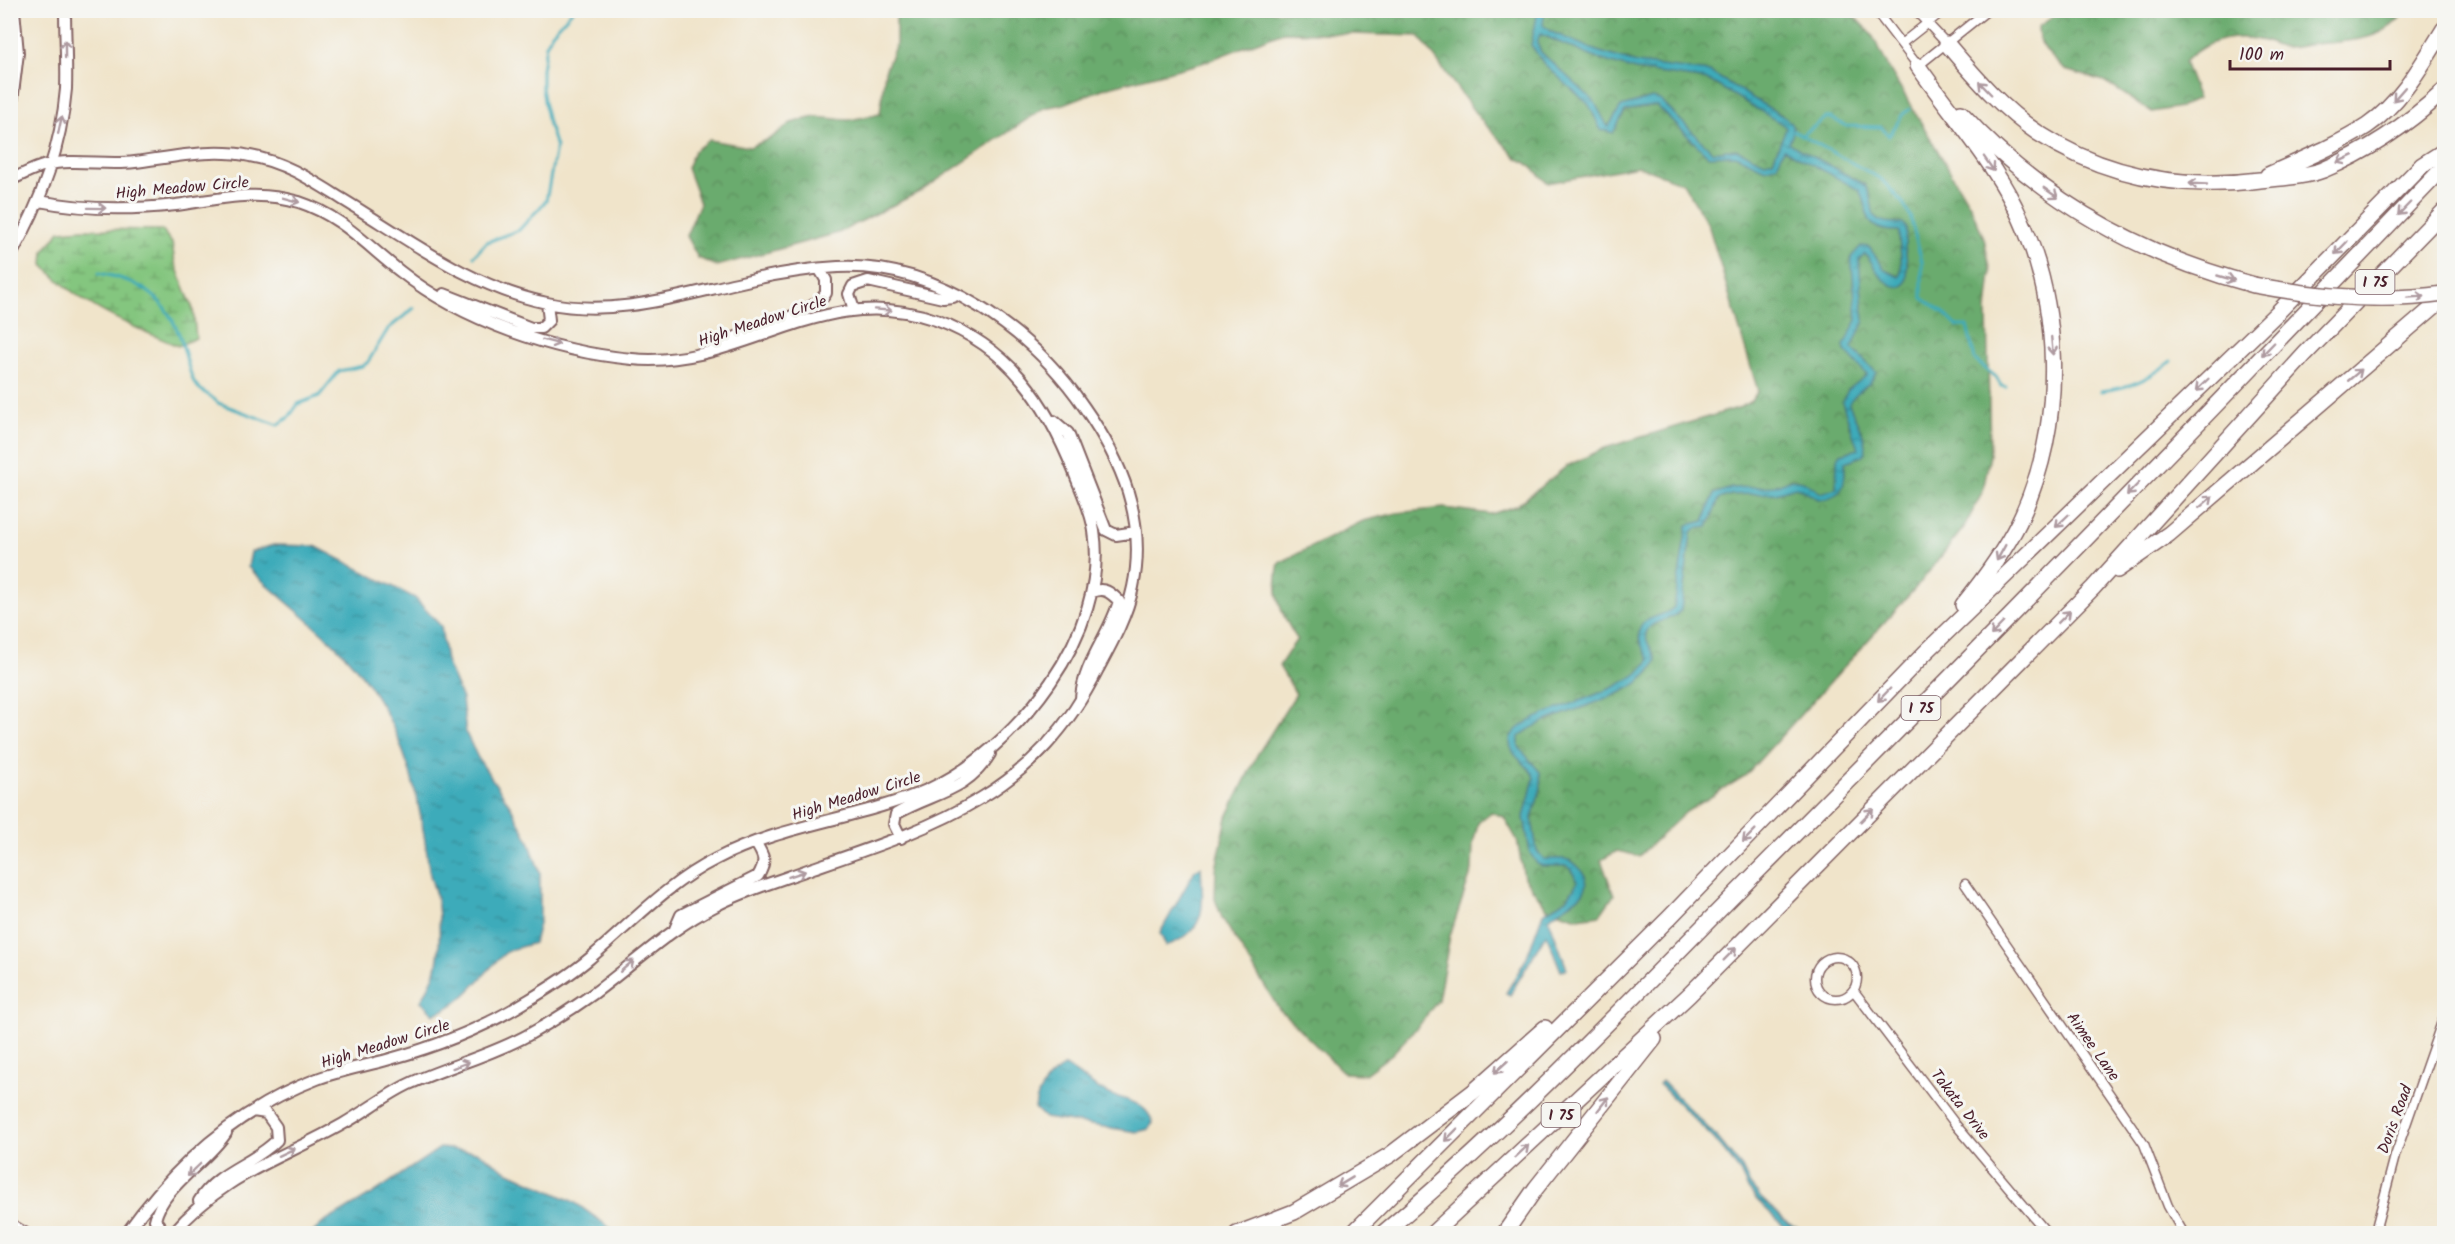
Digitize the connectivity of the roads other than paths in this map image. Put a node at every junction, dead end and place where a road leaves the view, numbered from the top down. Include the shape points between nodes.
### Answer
1 (14, 10) edge
2 (64, 10) edge
3 (1875, 10) edge
4 (1915, 10) edge
5 (1944, 10) edge
6 (1988, 10) edge
7 (1927, 23) junction
8 (2445, 29) edge
9 (1901, 44) junction
10 (1947, 44) junction
11 (1918, 66) junction
12 (2445, 91) edge
13 (10, 118) edge
14 (2445, 152) edge
15 (52, 163) junction
16 (2445, 167) edge
17 (10, 180) edge
18 (2257, 181) junction
19 (39, 201) junction
20 (2445, 211) edge
21 (10, 258) edge
22 (820, 270) junction
23 (423, 288) junction
24 (2445, 296) edge
25 (960, 297) junction
26 (547, 303) junction
27 (854, 310) junction
28 (698, 357) junction
29 (1049, 417) junction
30 (1136, 532) junction
31 (2093, 588) junction
32 (1092, 592) junction
33 (1925, 653) junction
34 (1081, 702) junction
35 (993, 749) junction
36 (901, 838) junction
37 (755, 842) junction
38 (1965, 884) dead end
39 (1671, 916) junction
40 (674, 929) junction
41 (1854, 991) junction
42 (1689, 995) junction
43 (2445, 1016) edge
44 (253, 1111) junction
45 (231, 1125) junction
46 (196, 1207) junction
47 (10, 1225) edge
48 (25, 1233) edge
49 (126, 1233) edge
50 (166, 1233) edge
51 (172, 1233) edge
52 (1237, 1233) edge
53 (1352, 1233) edge
54 (1382, 1233) edge
55 (1432, 1233) edge
56 (1504, 1233) edge
57 (2048, 1233) edge
58 (2184, 1233) edge
59 (2379, 1233) edge

1 - 13 street via 18,52
15 -> 2 street via 66,87
3 - 9 street
4 - 7 street
5 - 7 street
6 - 10 street
7 - 9 street
7 - 10 street
8 -> 18 highway via 2399,95 2369,124
9 - 11 street
10 - 11 street
18 -> 10 highway via 2218,185 2170,182 2123,172 2082,157 2015,116 1986,90
11 -> 24 highway, bridge via 2027,176 2086,217 2155,253 2253,285 2346,298
11 -> 33 highway via 2002,183 2023,223 2044,287 2053,358 2049,414 2037,473 2019,521 1992,569
12 -> 18 highway via 2366,149 2321,170
14 -> 33 highway via 2422,165 2277,313
15 - 17 street
15 - 19 street
15 - 26 street, High Meadow Circle via 129,163 219,153 257,157 311,180 468,276 505,292
16 -> 54 highway, I 75 via 1910,720 1612,1019
19 - 21 street
19 -> 23 street, High Meadow Circle via 81,208 132,208 238,195 280,197 336,218
20 - 31 highway, I 75 via 2305,354
22 - 25 street, High Meadow Circle via 864,268 902,275
22 - 26 street, High Meadow Circle via 776,274 622,307 593,309
22 - 28 street via 826,280 826,293 814,307 734,335
23 - 26 street via 531,327 541,328 549,320
23 -> 28 street, High Meadow Circle via 487,322 577,349 627,359
31 -> 24 highway via 2169,534
25 - 27 street via 943,298 868,280 853,286 849,294
25 - 30 street, High Meadow Circle via 1006,323 1066,382 1111,447 1130,494
27 - 28 street, High Meadow Circle via 818,316
27 -> 29 street, High Meadow Circle via 922,316 960,331 1007,363
29 - 30 street via 1068,434 1106,530 1116,535
29 - 32 street, High Meadow Circle via 1088,506 1095,532
30 - 34 street, High Meadow Circle via 1137,565 1128,607
42 -> 31 highway, I 75
32 - 34 street via 1110,591 1119,601 1082,682
32 - 35 street, High Meadow Circle via 1081,627 1044,692
33 -> 39 highway
34 - 36 street, High Meadow Circle via 1062,729 1020,772 967,807
35 - 36 street via 978,773 896,814 894,824
35 - 37 street, High Meadow Circle via 931,788
40 -> 36 street, High Meadow Circle via 755,888
37 - 40 street via 765,864 758,876 681,915
37 - 44 street, High Meadow Circle via 722,855 679,881 585,962 503,1015 435,1046 318,1079
38 - 58 street, Aimee Lane via 2144,1144 2168,1206
39 -> 52 highway via 1473,1092 1390,1155 1294,1212
39 -> 53 highway
46 -> 40 street, High Meadow Circle via 237,1177 349,1121 411,1083 501,1049 545,1025 590,997
41 - 41 street via 1840,1000 1825,997 1816,985 1818,968 1833,957 1849,961 1857,972
41 - 57 street, Takata Drive via 1956,1125
55 -> 42 highway, I 75
56 -> 42 highway
43 - 59 street, Doris Road via 2396,1156 2377,1224
44 - 45 street, High Meadow Circle
44 - 46 street via 266,1113 276,1126 277,1140 264,1154 207,1187
45 - 49 street, High Meadow Circle via 193,1155 158,1191
45 -> 50 street via 216,1148 158,1204 155,1220
46 - 51 street, High Meadow Circle
47 - 48 main road

